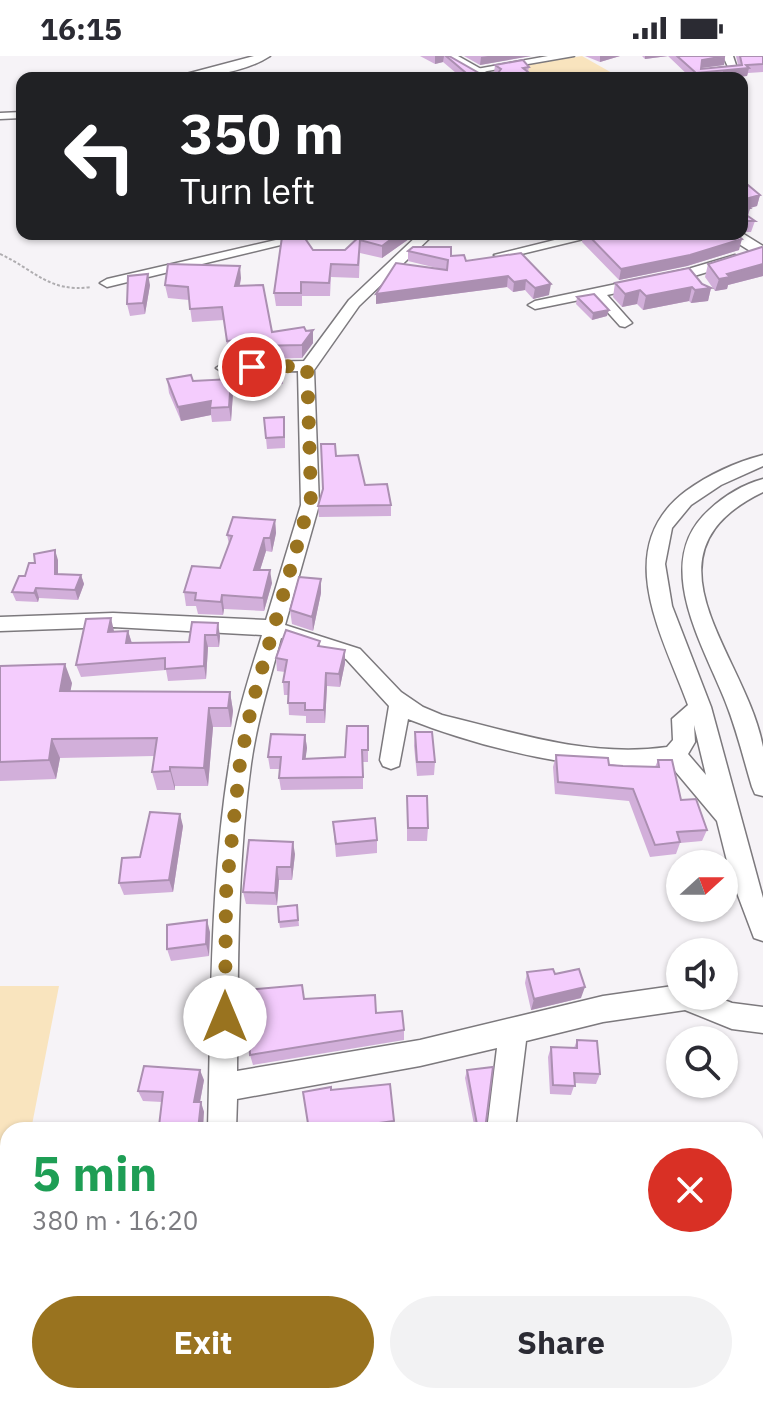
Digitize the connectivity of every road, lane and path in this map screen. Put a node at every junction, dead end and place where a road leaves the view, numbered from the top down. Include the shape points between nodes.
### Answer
1 (265, 56) edge
2 (448, 56) edge
3 (569, 56) edge
4 (728, 56) edge
5 (540, 58) edge
6 (476, 70) junction
7 (200, 72) edge
8 (480, 72) edge
9 (712, 72) edge
10 (293, 240) edge
11 (420, 240) edge
12 (570, 240) edge
13 (741, 240) edge
14 (761, 253) edge
15 (0, 254) edge
16 (501, 255) edge
17 (392, 265) junction
18 (416, 268) edge
19 (107, 283) joint
20 (597, 292) junction
21 (535, 305) dead end
22 (625, 323) dead end
23 (307, 366) junction
24 (224, 368) dead end
25 (763, 460) edge
26 (763, 485) edge
27 (710, 520) junction
28 (657, 551) junction
29 (0, 624) edge
30 (273, 628) junction
31 (400, 703) junction
32 (700, 708) junction
33 (740, 711) junction
34 (763, 726) edge
35 (674, 755) junction
36 (391, 760) dead end
37 (763, 787) edge
38 (729, 818) junction
39 (763, 930) edge
40 (763, 1020) edge
41 (513, 1032) junction
42 (222, 1088) junction
43 (222, 1122) edge
44 (502, 1122) edge

1 - 7 street
2 - 6 street
3 - 5 street
4 - 9 street via 734,69
5 - 6 street
6 - 8 street
10 - 19 street
11 - 17 street
12 - 16 street
13 - 14 street
14 - 20 street via 694,278
15 - 19 path via 51,287 76,291
17 - 18 street
17 - 23 street via 354,303
20 - 21 street
20 - 22 street
23 - 24 street
23 - 30 street via 311,497
25 - 28 street via 708,483 675,511
26 - 27 street via 734,499
27 - 28 street via 693,513
27 - 33 street via 692,550 692,578
28 - 32 street via 664,611
29 - 30 street via 113,620
30 - 31 street via 353,654
30 - 42 street via 240,763 226,893
31 - 35 street via 438,722 567,755
31 - 36 street
32 - 35 street via 683,719 684,742
32 - 38 street
33 - 34 street
33 - 37 street
35 - 38 street
38 - 39 street
40 - 41 street via 732,1016 685,997 603,1009
41 - 42 street
41 - 44 street
42 - 43 street

